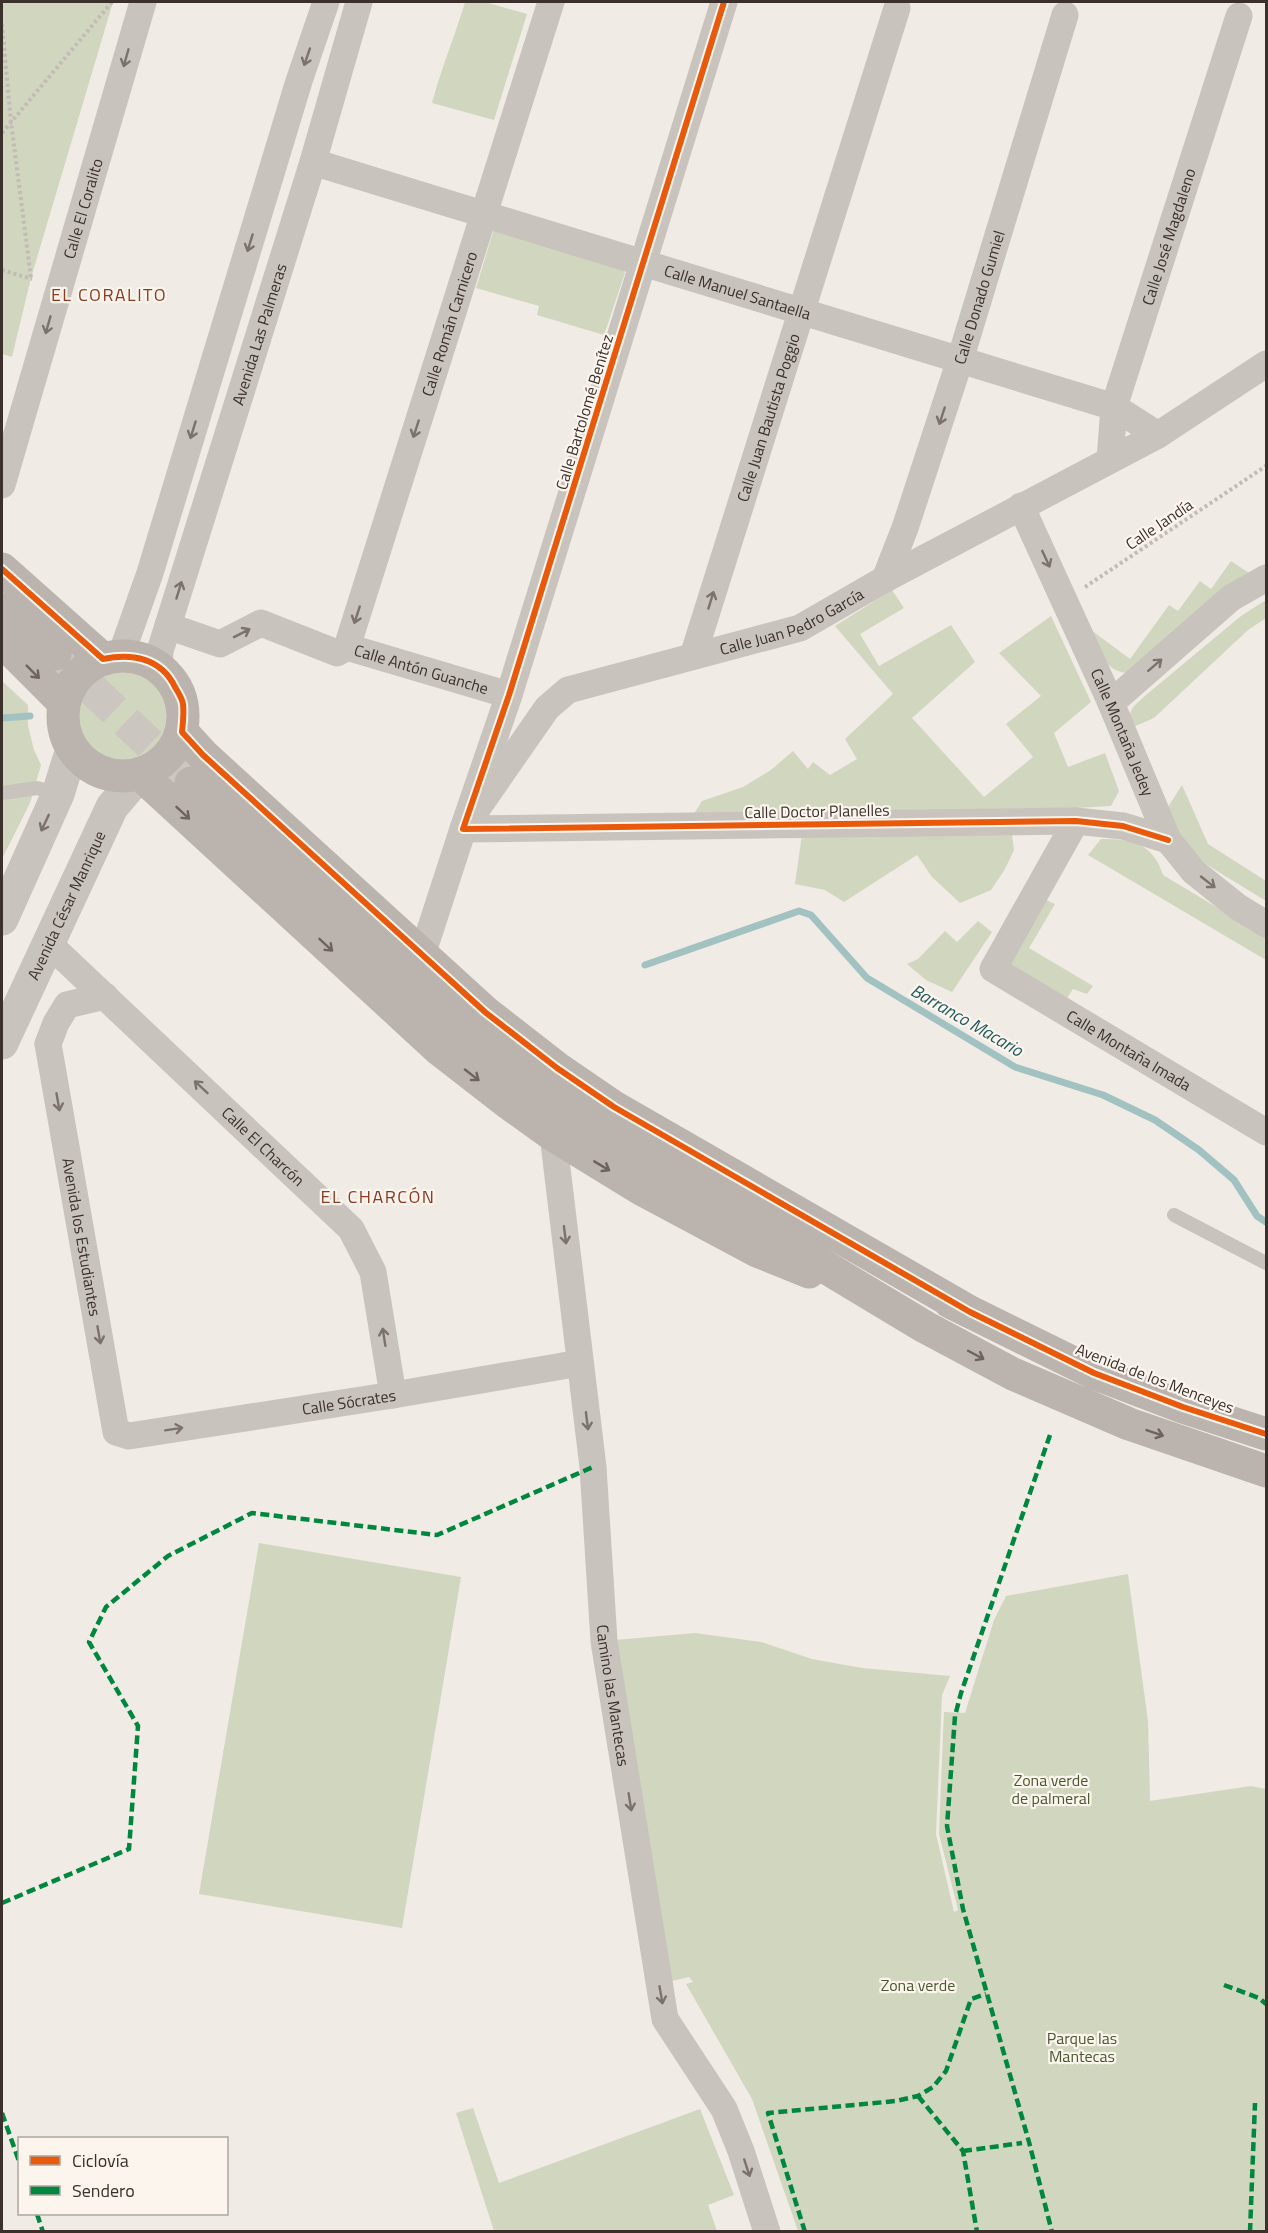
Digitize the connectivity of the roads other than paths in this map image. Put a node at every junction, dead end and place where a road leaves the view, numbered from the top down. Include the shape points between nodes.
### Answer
1 (143, 2) edge
2 (326, 2) edge
3 (359, 2) edge
4 (551, 2) edge
5 (724, 2) edge
6 (897, 8) dead end
7 (1065, 15) dead end
8 (1239, 16) dead end
9 (313, 162) junction
10 (484, 213) junction
11 (645, 262) junction
12 (802, 310) junction
13 (960, 360) junction
14 (1266, 364) edge
15 (1114, 407) junction
16 (1158, 435) junction
17 (1110, 459) junction
18 (2, 485) edge
19 (1021, 506) junction
20 (2, 569) edge
21 (1266, 578) edge
22 (885, 579) junction
23 (2, 609) edge
24 (168, 626) junction
25 (2, 641) edge
26 (347, 647) junction
27 (55, 654) tunnel mouth
28 (693, 656) junction
29 (112, 657) junction
30 (159, 667) junction
31 (509, 694) junction
32 (64, 703) junction
33 (1111, 703) junction
34 (182, 732) junction
35 (72, 749) junction
36 (140, 774) junction
37 (191, 783) tunnel mouth
38 (2, 793) edge
39 (58, 794) junction
40 (1076, 821) junction
41 (464, 829) junction
42 (1168, 840) junction
43 (2, 919) edge
44 (1266, 924) edge
45 (48, 943) junction
46 (422, 955) junction
47 (105, 996) junction
48 (6, 1033) edge
49 (48, 1044) junction
50 (1264, 1125) edge
51 (552, 1135) junction
52 (1174, 1215) dead end
53 (754, 1217) junction
54 (1266, 1263) edge
55 (970, 1312) junction
56 (925, 1327) junction
57 (580, 1363) junction
58 (393, 1395) junction
59 (116, 1432) joint
60 (1266, 1434) edge
61 (1266, 1471) edge
62 (768, 2232) edge

1 -> 18 street, Calle El Coralito
2 -> 29 street via 150,573
3 - 9 street, Avenida Las Palmeras
4 - 10 street, Calle Román Carnicero
5 - 11 street, Calle Bartolomé Benítez
6 - 12 street, Calle Juan Bautista Poggio
7 - 13 street, Calle Donado Gumiel
8 - 15 street, Calle José Magdaleno
9 - 10 street, Calle Manuel Santaella
24 -> 9 street, Avenida Las Palmeras
10 - 11 street, Calle Manuel Santaella
10 -> 26 street, Calle Román Carnicero
11 - 12 street, Calle Manuel Santaella
11 - 31 street, Calle Bartolomé Benítez
12 - 13 street, Calle Manuel Santaella
28 -> 12 street, Calle Juan Bautista Poggio
13 - 15 street, Calle Manuel Santaella
13 -> 22 street, Calle Donado Gumiel
14 - 16 street, Calle Juan Pedro García
15 - 16 street, Calle Manuel Santaella
15 - 17 street, Calle José Magdaleno
16 - 17 street, Calle Juan Pedro García
17 - 19 street, Calle Juan Pedro García
19 - 22 street, Calle Juan Pedro García
19 -> 33 street, Calle Montaña Jedey
20 - 29 main road
33 -> 21 street via 1231,598
22 - 28 street, Calle Juan Pedro García via 800,628
23 - 27 main road
24 -> 26 street, Calle Antón Guanche via 220,644 261,623 337,653
24 - 30 street, Avenida Las Palmeras
25 -> 32 main road
26 - 31 street, Calle Antón Guanche
28 - 41 street, Calle Juan Pedro García via 568,690 547,708
29 - 30 main road via 142,658
29 - 32 main road via 85,668 70,687
30 - 34 main road via 170,676 183,703
31 - 41 street, Calle Bartolomé Benítez
32 - 35 main road via 63,725
33 - 42 street, Calle Montaña Jedey
34 - 36 main road via 176,747 157,766
34 - 46 main road
35 - 36 main road via 97,770 120,776
35 - 39 street
36 - 45 street, Avenida César Manrique via 112,807
36 -> 51 main road via 440,1050
37 - 53 main road via 490,1053 608,1136
38 - 39 lane via 37,788
39 -> 43 street
40 - 41 street, Calle Doctor Planelles
40 - 42 street, Calle Doctor Planelles via 1123,826
40 - 50 street, Calle Montaña Imada via 993,969
41 - 46 street, Calle Juan Pedro García
42 -> 44 street, Calle Montaña Jedey via 1194,872
45 - 47 street, Calle El Charcón
45 - 48 street, Avenida César Manrique
46 - 55 main road via 485,1012 614,1107
47 - 49 street via 67,1005
58 -> 47 street, Calle El Charcón via 373,1272 351,1228
48 - 49 street via 28,1029
49 -> 59 street, Avenida los Estudiantes
51 -> 56 main road via 640,1189 757,1251
51 -> 57 street, Camino las Mantecas
52 - 54 lane
53 - 55 main road via 815,1237
53 - 56 main road via 807,1256
55 - 60 main road, Avenida de los Menceyes via 1094,1373
56 -> 61 main road via 1070,1400
57 - 58 street, Calle Sócrates
57 -> 62 street, Camino las Mantecas via 593,1467 603,1641 665,2019 724,2109
59 -> 58 street, Calle Sócrates via 129,1436

